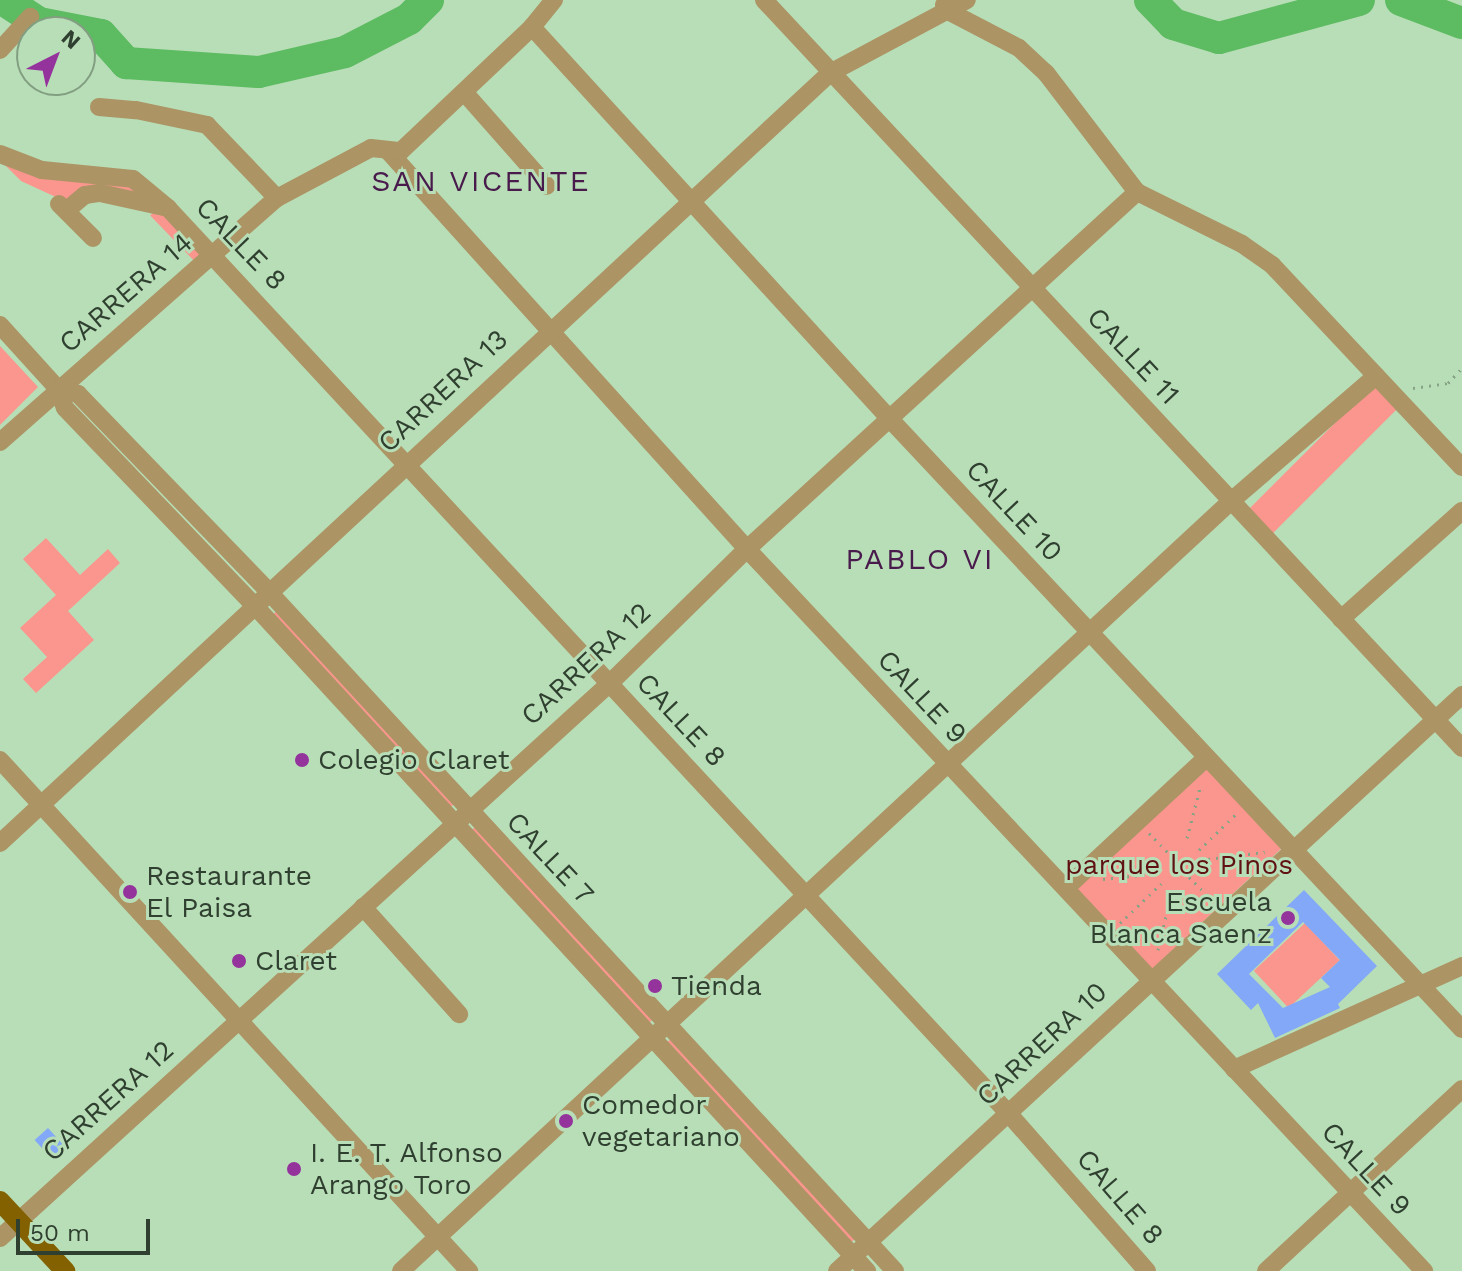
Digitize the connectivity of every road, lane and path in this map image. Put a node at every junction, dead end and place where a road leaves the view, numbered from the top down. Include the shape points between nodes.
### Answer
1 (554, 0) edge
2 (764, 0) edge
3 (967, 0) edge
4 (945, 5) edge
5 (532, 27) junction
6 (16, 32) edge
7 (0, 50) edge
8 (830, 73) junction
9 (464, 92) junction
10 (99, 107) dead end
11 (389, 152) junction
12 (0, 154) edge
13 (547, 186) dead end
14 (1137, 192) junction
15 (277, 198) junction
16 (689, 202) junction
17 (168, 208) junction
18 (93, 238) dead end
19 (213, 254) junction
20 (1031, 286) junction
21 (0, 325) edge
22 (550, 330) junction
23 (1462, 368) edge
24 (1376, 376) junction
25 (58, 389) junction
26 (1396, 396) junction
27 (888, 417) junction
28 (0, 442) edge
29 (407, 463) junction
30 (1462, 467) edge
31 (1230, 502) junction
32 (1462, 511) edge
33 (747, 549) junction
34 (270, 593) junction
35 (255, 606) junction
36 (1341, 619) junction
37 (1090, 632) junction
38 (609, 684) junction
39 (1462, 695) edge
40 (1436, 719) junction
41 (1462, 748) edge
42 (1207, 757) junction
43 (0, 760) edge
44 (947, 765) junction
45 (1249, 802) junction
46 (41, 805) junction
47 (462, 817) junction
48 (1138, 821) junction
49 (1187, 838) dead end
50 (0, 843) edge
51 (1293, 849) junction
52 (1199, 850) dead end
53 (1170, 855) dead end
54 (1208, 859) dead end
55 (1150, 874) dead end
56 (1189, 877) dead end
57 (1103, 879) dead end
58 (1161, 884) dead end
59 (1066, 888) junction
60 (1171, 895) dead end
61 (805, 897) junction
62 (363, 907) junction
63 (1223, 911) junction
64 (1109, 933) junction
65 (1462, 966) edge
66 (1152, 979) junction
67 (1421, 985) junction
68 (459, 1014) dead end
69 (240, 1018) junction
70 (1462, 1029) edge
71 (659, 1030) junction
72 (1234, 1069) junction
73 (1462, 1089) edge
74 (1009, 1114) junction
75 (1350, 1192) junction
76 (0, 1201) edge
77 (19, 1221) junction
78 (438, 1237) junction
79 (0, 1238) edge
80 (868, 1243) junction
81 (853, 1256) junction
82 (65, 1271) edge
83 (401, 1271) edge
84 (469, 1271) edge
85 (837, 1271) edge
86 (867, 1271) edge
87 (895, 1271) edge
88 (1147, 1271) edge
89 (1266, 1271) edge
90 (1424, 1271) edge

1 - 5 street, CARRERA 14
2 - 8 street, CALLE 11
3 - 4 street, CARRERA 13
4 - 8 street, CARRERA 13
4 - 14 street via 1019,48 1046,73
5 - 9 street, CARRERA 14
5 - 16 street, CALLE 10
6 - 7 street
8 - 16 street, CARRERA 13
8 - 20 street, CALLE 11
9 - 11 street, CARRERA 14 via 401,151
9 - 13 street
10 - 15 street via 207,125
11 - 15 street, CARRERA 14 via 371,148
11 - 22 street, CALLE 9
12 - 17 street, CALLE 8 via 42,170 133,179
14 - 20 street, CARRERA 12
14 - 24 street via 1242,244 1272,265
15 - 19 street, CARRERA 14
16 - 22 street, CARRERA 13
16 - 27 street, CALLE 10
17 - 18 street via 100,193 62,206
17 - 19 street, CALLE 8
19 - 25 street, CARRERA 14
19 - 29 street, CALLE 8
20 - 27 street, CARRERA 12
20 - 31 street, CALLE 11
21 - 25 street, CALLE 7
22 - 29 street, CARRERA 13
22 - 33 street, CALLE 9
23 - 26 path via 1448,383 1407,388
24 - 26 street
24 - 31 street
25 - 28 street, CARRERA 14
25 - 34 street, CALLE 7 via 78,394
25 - 35 street, CALLE 7 via 65,408
26 - 30 street
27 - 33 street, CARRERA 12
27 - 37 street, CALLE 10
29 - 34 street, CARRERA 13
29 - 38 street, CALLE 8
31 - 36 street, CALLE 11
31 - 37 street
32 - 36 street
33 - 38 street, CARRERA 12
33 - 44 street, CALLE 9
34 - 35 street, CARRERA 13
34 - 47 street, CALLE 7
35 - 46 street, CARRERA 13
35 - 47 street, CALLE 7
36 - 40 street, CALLE 11
37 - 42 street, CALLE 10
37 - 44 street
38 - 47 street, CARRERA 12
38 - 61 street, CALLE 8
39 - 40 street, CARRERA 10
40 - 41 street, CALLE 11
40 - 51 street, CARRERA 10
42 - 45 street, CALLE 10
42 - 48 street
42 - 49 path
43 - 46 street
44 - 59 street, CALLE 9
44 - 61 street
45 - 51 street, CALLE 10
45 - 52 path
46 - 50 street, CARRERA 13
46 - 69 street
47 - 62 street, CARRERA 12
47 - 71 street, CALLE 7
48 - 53 path
48 - 59 street
51 - 54 path
51 - 63 street, CARRERA 10
51 - 67 street, CALLE 10
55 - 57 path
56 - 63 path
58 - 64 path
59 - 64 street, CALLE 9
60 - 66 path
61 - 71 street
61 - 74 street, CALLE 8
62 - 68 street
62 - 69 street, CARRERA 12
63 - 66 street, CARRERA 10
64 - 66 street, CALLE 9
65 - 67 street
66 - 72 street, CALLE 9
66 - 74 street, CARRERA 10
67 - 70 street, CALLE 10
67 - 72 street
69 - 77 street, CARRERA 12
69 - 78 street
71 - 78 street
71 - 80 street, CALLE 7
71 - 81 street, CALLE 7
72 - 75 street, CALLE 9
73 - 75 street
74 - 80 street, CARRERA 10
74 - 88 street, CALLE 8
75 - 89 street
75 - 90 street, CALLE 9
76 - 77 main road
77 - 79 street, CARRERA 12
77 - 82 main road
78 - 83 street
78 - 84 street
80 - 81 street, CARRERA 10
80 - 87 street, CALLE 7
81 - 85 street, CARRERA 10
81 - 86 street, CALLE 7

